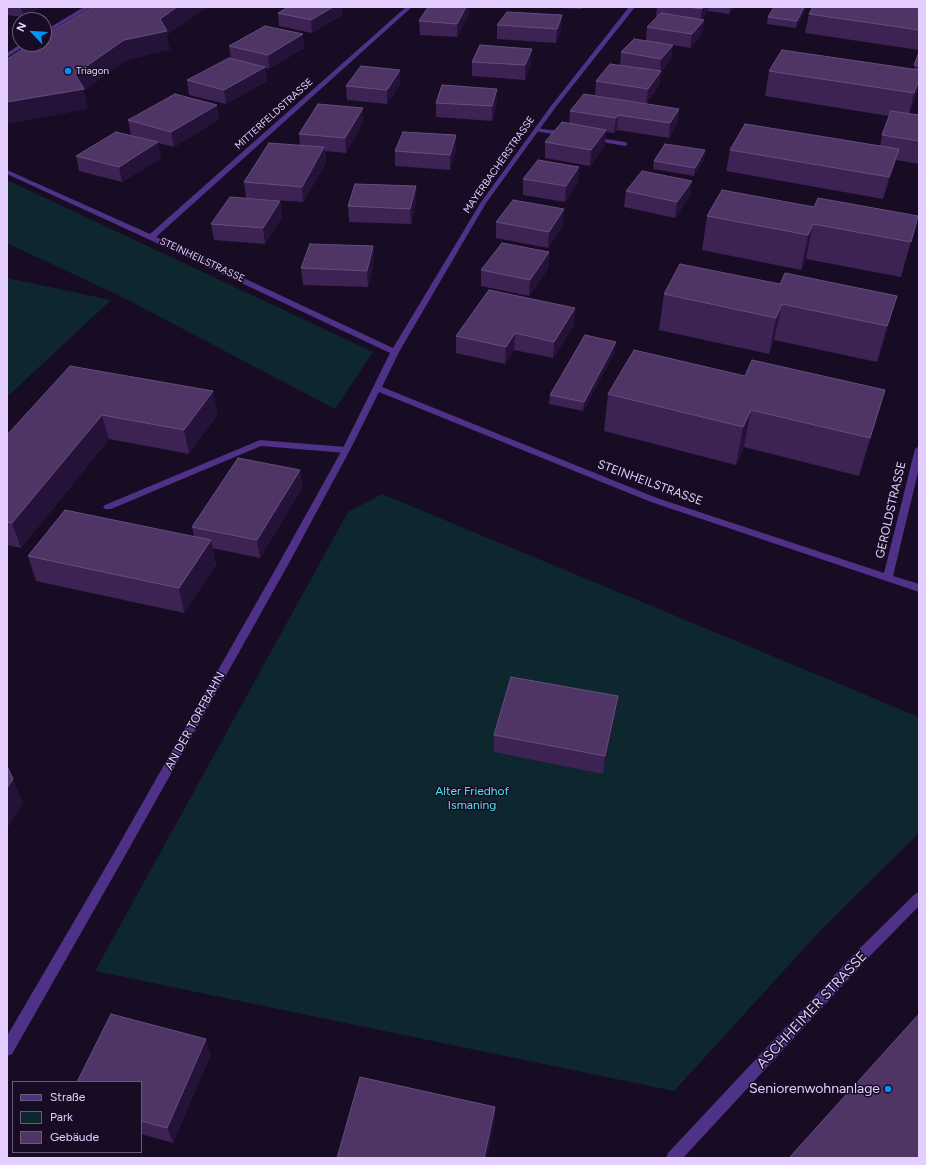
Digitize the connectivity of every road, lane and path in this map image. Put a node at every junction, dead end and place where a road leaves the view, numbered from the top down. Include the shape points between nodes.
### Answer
1 (88, 7) edge
2 (409, 7) edge
3 (632, 7) edge
4 (52, 28) edge
5 (536, 130) junction
6 (573, 136) edge
7 (588, 138) edge
8 (625, 144) dead end
9 (7, 172) edge
10 (151, 237) junction
11 (395, 352) junction
12 (377, 388) junction
13 (919, 448) edge
14 (346, 450) junction
15 (108, 507) dead end
16 (888, 577) junction
17 (919, 588) edge
18 (919, 898) edge
19 (7, 1049) edge
20 (673, 1158) edge

1 - 4 street
2 - 10 street, MITTERFELDSTRASSE
3 - 5 street, MAYERBACHERSTRASSE
5 - 6 street
5 - 11 street, MAYERBACHERSTRASSE via 483,203
7 - 8 street
9 - 10 street, STEINHEILSTRASSE
10 - 11 street, STEINHEILSTRASSE
11 - 12 street, MAYERBACHERSTRASSE
12 - 14 street, AN DER TORFBAHN
12 - 16 street, STEINHEILSTRASSE via 654,500
13 - 16 street, GEROLDSTRASSE
14 - 15 street via 260,443
14 - 19 street, AN DER TORFBAHN via 151,799
16 - 17 street, STEINHEILSTRASSE
18 - 20 street, ASCHHEIMER STRASSE via 862,955

